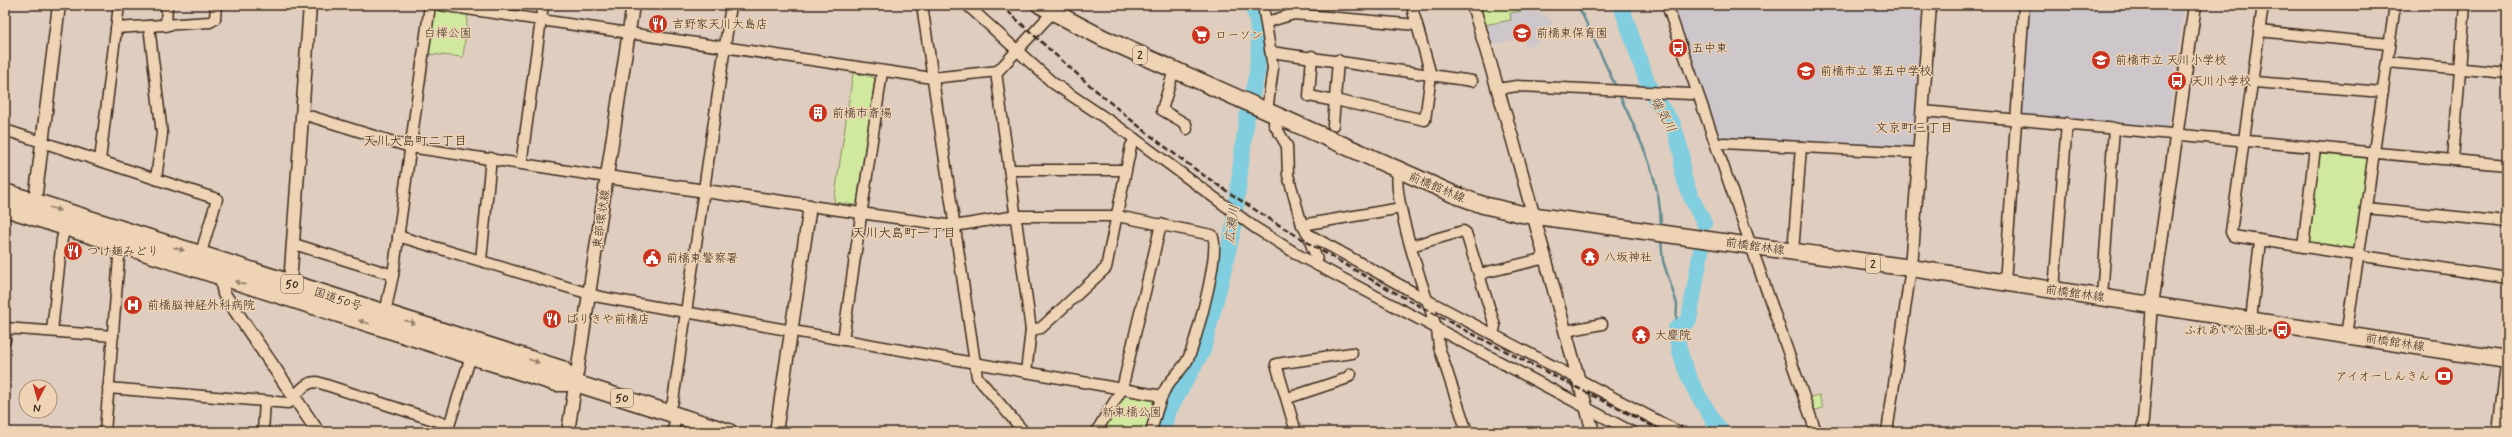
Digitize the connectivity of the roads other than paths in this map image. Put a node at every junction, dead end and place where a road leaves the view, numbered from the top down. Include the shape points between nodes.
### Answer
1 (59, 5) edge
2 (119, 5) edge
3 (167, 5) edge
4 (216, 5) edge
5 (310, 5) edge
6 (430, 5) edge
7 (440, 5) edge
8 (544, 5) edge
9 (632, 5) edge
10 (731, 5) edge
11 (922, 5) edge
12 (967, 5) edge
13 (1263, 5) edge
14 (1473, 5) edge
15 (1667, 5) edge
16 (1930, 5) edge
17 (2024, 5) edge
18 (2195, 5) edge
19 (2262, 5) edge
20 (2395, 5) edge
21 (2465, 5) edge
22 (1046, 9) edge
23 (1413, 11) dead end
24 (541, 19) junction
25 (1267, 22) junction
26 (1417, 25) junction
27 (149, 26) junction
28 (166, 26) junction
29 (116, 28) junction
30 (2259, 31) junction
31 (628, 32) junction
32 (2389, 44) junction
33 (725, 46) junction
34 (1017, 51) junction
35 (1271, 52) junction
36 (1312, 56) junction
37 (1338, 60) junction
38 (2388, 62) junction
39 (2460, 69) junction
40 (1174, 70) junction
41 (882, 72) junction
42 (996, 72) junction
43 (2507, 73) edge
44 (1431, 75) junction
45 (932, 78) junction
46 (1472, 81) dead end
47 (2254, 82) junction
48 (1498, 89) junction
49 (2383, 92) junction
50 (1697, 93) junction
51 (1335, 101) junction
52 (1266, 111) junction
53 (1922, 111) junction
54 (303, 114) junction
55 (2016, 119) junction
56 (2066, 123) junction
57 (1333, 125) dead end
58 (2114, 128) junction
59 (1187, 129) dead end
60 (5, 130) edge
61 (2176, 134) junction
62 (1135, 139) junction
63 (42, 142) junction
64 (2244, 142) junction
65 (1716, 145) junction
66 (410, 147) junction
67 (1801, 147) junction
68 (2315, 148) junction
69 (1921, 153) junction
70 (2374, 153) junction
71 (491, 158) junction
72 (100, 160) junction
73 (2453, 160) junction
74 (523, 163) junction
75 (2507, 165) edge
76 (1010, 170) junction
77 (1126, 170) junction
78 (1399, 170) junction
79 (607, 177) junction
80 (156, 179) junction
81 (704, 190) junction
82 (5, 192) edge
83 (810, 206) junction
84 (5, 208) edge
85 (1401, 208) junction
86 (2366, 208) junction
87 (34, 210) junction
88 (862, 212) junction
89 (1533, 215) junction
90 (1016, 216) junction
91 (1116, 216) junction
92 (2507, 222) edge
93 (1161, 224) junction
94 (1302, 225) junction
95 (954, 226) junction
96 (65, 228) junction
97 (398, 236) junction
98 (1311, 237) junction
99 (2260, 241) junction
100 (120, 244) junction
101 (294, 244) junction
102 (1750, 245) junction
103 (1411, 246) junction
104 (2303, 247) junction
105 (1793, 252) junction
106 (200, 256) junction
107 (2359, 256) junction
108 (1546, 258) junction
109 (482, 260) junction
110 (1317, 265) junction
111 (1911, 268) junction
112 (224, 271) junction
113 (1479, 274) junction
114 (393, 275) junction
115 (2507, 278) edge
116 (2004, 283) junction
117 (290, 284) junction
118 (2054, 290) junction
119 (590, 294) junction
120 (2102, 297) junction
121 (1427, 300) junction
122 (2152, 305) junction
123 (686, 312) junction
124 (2251, 320) junction
125 (384, 321) junction
126 (1602, 324) dead end
127 (5, 328) edge
128 (1031, 330) junction
129 (1437, 330) junction
130 (52, 331) junction
131 (792, 331) junction
132 (1566, 331) junction
133 (1493, 334) junction
134 (2346, 335) junction
135 (113, 336) junction
136 (5, 340) edge
137 (844, 340) junction
138 (1352, 353) dead end
139 (2507, 354) edge
140 (471, 356) junction
141 (2507, 360) edge
142 (976, 362) junction
143 (1026, 372) junction
144 (1351, 374) dead end
145 (1578, 379) junction
146 (575, 382) junction
147 (108, 388) junction
148 (1122, 389) junction
149 (1162, 396) junction
150 (294, 397) junction
151 (1288, 398) junction
152 (265, 401) junction
153 (1587, 410) junction
154 (673, 414) junction
155 (448, 428) edge
156 (105, 432) edge
157 (263, 432) edge
158 (318, 432) edge
159 (568, 432) edge
160 (672, 432) edge
161 (729, 432) edge
162 (776, 432) edge
163 (1024, 432) edge
164 (1096, 432) edge
165 (1151, 432) edge
166 (1296, 432) edge
167 (1468, 432) edge
168 (1593, 432) edge
169 (1632, 432) edge
170 (1679, 432) edge
171 (1816, 432) edge
172 (1887, 432) edge
173 (2142, 432) edge
174 (2498, 432) edge

1 - 63 street
2 - 29 street
3 - 28 street
4 - 28 street via 213,21
5 - 54 street
6 - 66 street
7 - 24 street
8 - 24 street
9 - 31 street, 東部環状線
10 - 33 street
11 - 45 street
12 - 34 street
13 - 25 street
14 - 48 street
15 - 50 street
16 - 53 street
17 - 55 street
18 - 61 street
19 - 30 street
20 - 32 street
21 - 39 street
22 - 34 street
22 - 40 main road, 前橋館林線 / 2
23 - 26 street
24 - 31 street
24 - 74 street
25 - 26 street via 1294,14
25 - 35 street
26 - 44 street
27 - 28 street
27 - 29 street
27 - 80 street via 162,134
29 - 72 street
30 - 32 street
30 - 47 street
31 - 33 street
31 - 79 street, 東部環状線
32 - 38 street
33 - 41 street
33 - 81 street
34 - 42 street
34 - 62 street via 1053,83
35 - 36 street
35 - 52 street via 1273,78
36 - 37 street
36 - 51 street via 1309,96
37 - 44 street
37 - 51 street
38 - 39 street
38 - 49 street
39 - 43 street
39 - 73 street
40 - 52 main road, 前橋館林線 / 2
40 - 59 street via 1159,109 1186,124
41 - 45 street
41 - 88 street
42 - 45 street
42 - 76 street
44 - 46 street
44 - 51 street via 1425,120
45 - 95 street
47 - 49 street
47 - 64 street
48 - 50 street via 1517,86
48 - 89 street
49 - 70 street
50 - 65 street
51 - 57 street
52 - 78 main road, 前橋館林線 / 2
52 - 94 street via 1286,146 1287,171
53 - 55 street
53 - 69 street
54 - 66 street
54 - 101 street
55 - 56 street
55 - 116 street
56 - 58 street
56 - 118 street
58 - 61 street
58 - 120 street
60 - 63 street
61 - 64 street
61 - 122 street
62 - 77 street
62 - 110 street via 1254,227
63 - 72 street
63 - 87 street
64 - 68 street
64 - 99 street via 2231,234 2234,237
65 - 67 street
65 - 102 street
66 - 71 street
66 - 97 street
67 - 69 street
67 - 105 street
68 - 70 street
68 - 104 street
69 - 111 street
70 - 73 street
70 - 86 street
71 - 74 street
71 - 109 street
72 - 80 street
73 - 75 street
74 - 79 street
76 - 77 street
76 - 90 street
77 - 91 street
78 - 85 street
78 - 89 main road, 前橋館林線 / 2 via 1483,205
79 - 81 street
79 - 119 street, 東部環状線
80 - 106 street via 216,199
81 - 83 street
81 - 123 street
82 - 87 main road, 国道50号 / 50
83 - 88 street
83 - 131 street
84 - 87 main road, 国道50号 / 50
85 - 94 street
85 - 103 street
86 - 92 street
86 - 107 street
87 - 96 main road, 国道50号 / 50
87 -> 106 main road, 国道50号 / 50
88 - 95 street
88 - 137 street
89 - 102 main road, 前橋館林線 / 2
89 - 108 street
90 - 91 street
90 - 95 street
90 - 128 street
91 - 93 street
91 - 128 street via 1106,268 1041,328
93 - 148 street
93 - 149 street via 1209,233 1215,240 1206,301 1193,345 1186,362
94 - 98 street
95 - 142 street
96 - 100 main road, 国道50号 / 50
96 - 130 street
97 - 109 street
97 - 114 street
98 - 110 street
98 - 121 street
99 - 104 street
99 - 124 street
100 - 112 main road, 国道50号 / 50
100 - 135 street
101 - 114 street
101 - 117 street
102 - 105 main road, 前橋館林線 / 2
102 - 171 street
103 - 113 street via 1463,231 1466,233
103 - 121 street
104 - 107 street
105 - 111 main road, 前橋館林線 / 2
106 - 112 main road, 国道50号 / 50
107 - 115 street
107 - 134 street
108 - 113 street
108 - 132 street
109 - 119 street
110 - 129 street
111 - 116 main road, 前橋館林線 / 2
111 - 172 street
112 - 117 main road, 国道50号 / 50
125 -> 112 main road, 国道50号 / 50
112 - 150 street via 224,294
113 - 133 street via 1495,326
114 - 125 street
116 - 118 main road, 前橋館林線 / 2
117 - 125 main road, 国道50号 / 50
118 - 120 main road, 前橋館林線 / 2
119 - 123 street
119 - 146 street, 東部環状線
120 - 122 main road, 前橋館林線 / 2
121 - 129 street
121 - 133 street
122 - 124 main road, 前橋館林線 / 2
122 - 173 street
123 - 131 street
123 - 154 street
124 - 134 main road, 前橋館林線 / 2
125 - 140 main road, 国道50号 / 50
125 -> 146 main road, 国道50号 / 50 via 562,370
126 - 132 street
127 - 130 street
127 - 136 street
128 - 143 street
129 - 153 street
129 - 167 street via 1439,347
130 - 135 street
131 - 137 street
131 - 162 street
132 - 145 street
133 - 145 street
134 - 141 main road, 前橋館林線 / 2
135 - 147 street
137 - 142 street
138 - 151 street via 1276,364
139 - 141 street
140 - 146 main road, 国道50号 / 50 via 556,383
140 - 155 street
141 - 174 street
142 - 143 street
142 - 163 street via 979,380
143 - 148 street
144 - 151 street via 1346,379
145 - 153 street
145 - 170 street
146 - 154 main road, 国道50号 / 50
146 - 159 street, 東部環状線
147 - 152 street
147 - 156 street
148 - 149 street
148 - 164 street
149 - 165 street
150 - 152 street via 288,403
150 - 155 street via 306,386 317,382
150 - 158 street
151 - 166 street
152 - 157 street
153 - 168 street
153 - 169 street
154 - 160 street
154 - 161 main road, 国道50号 / 50

